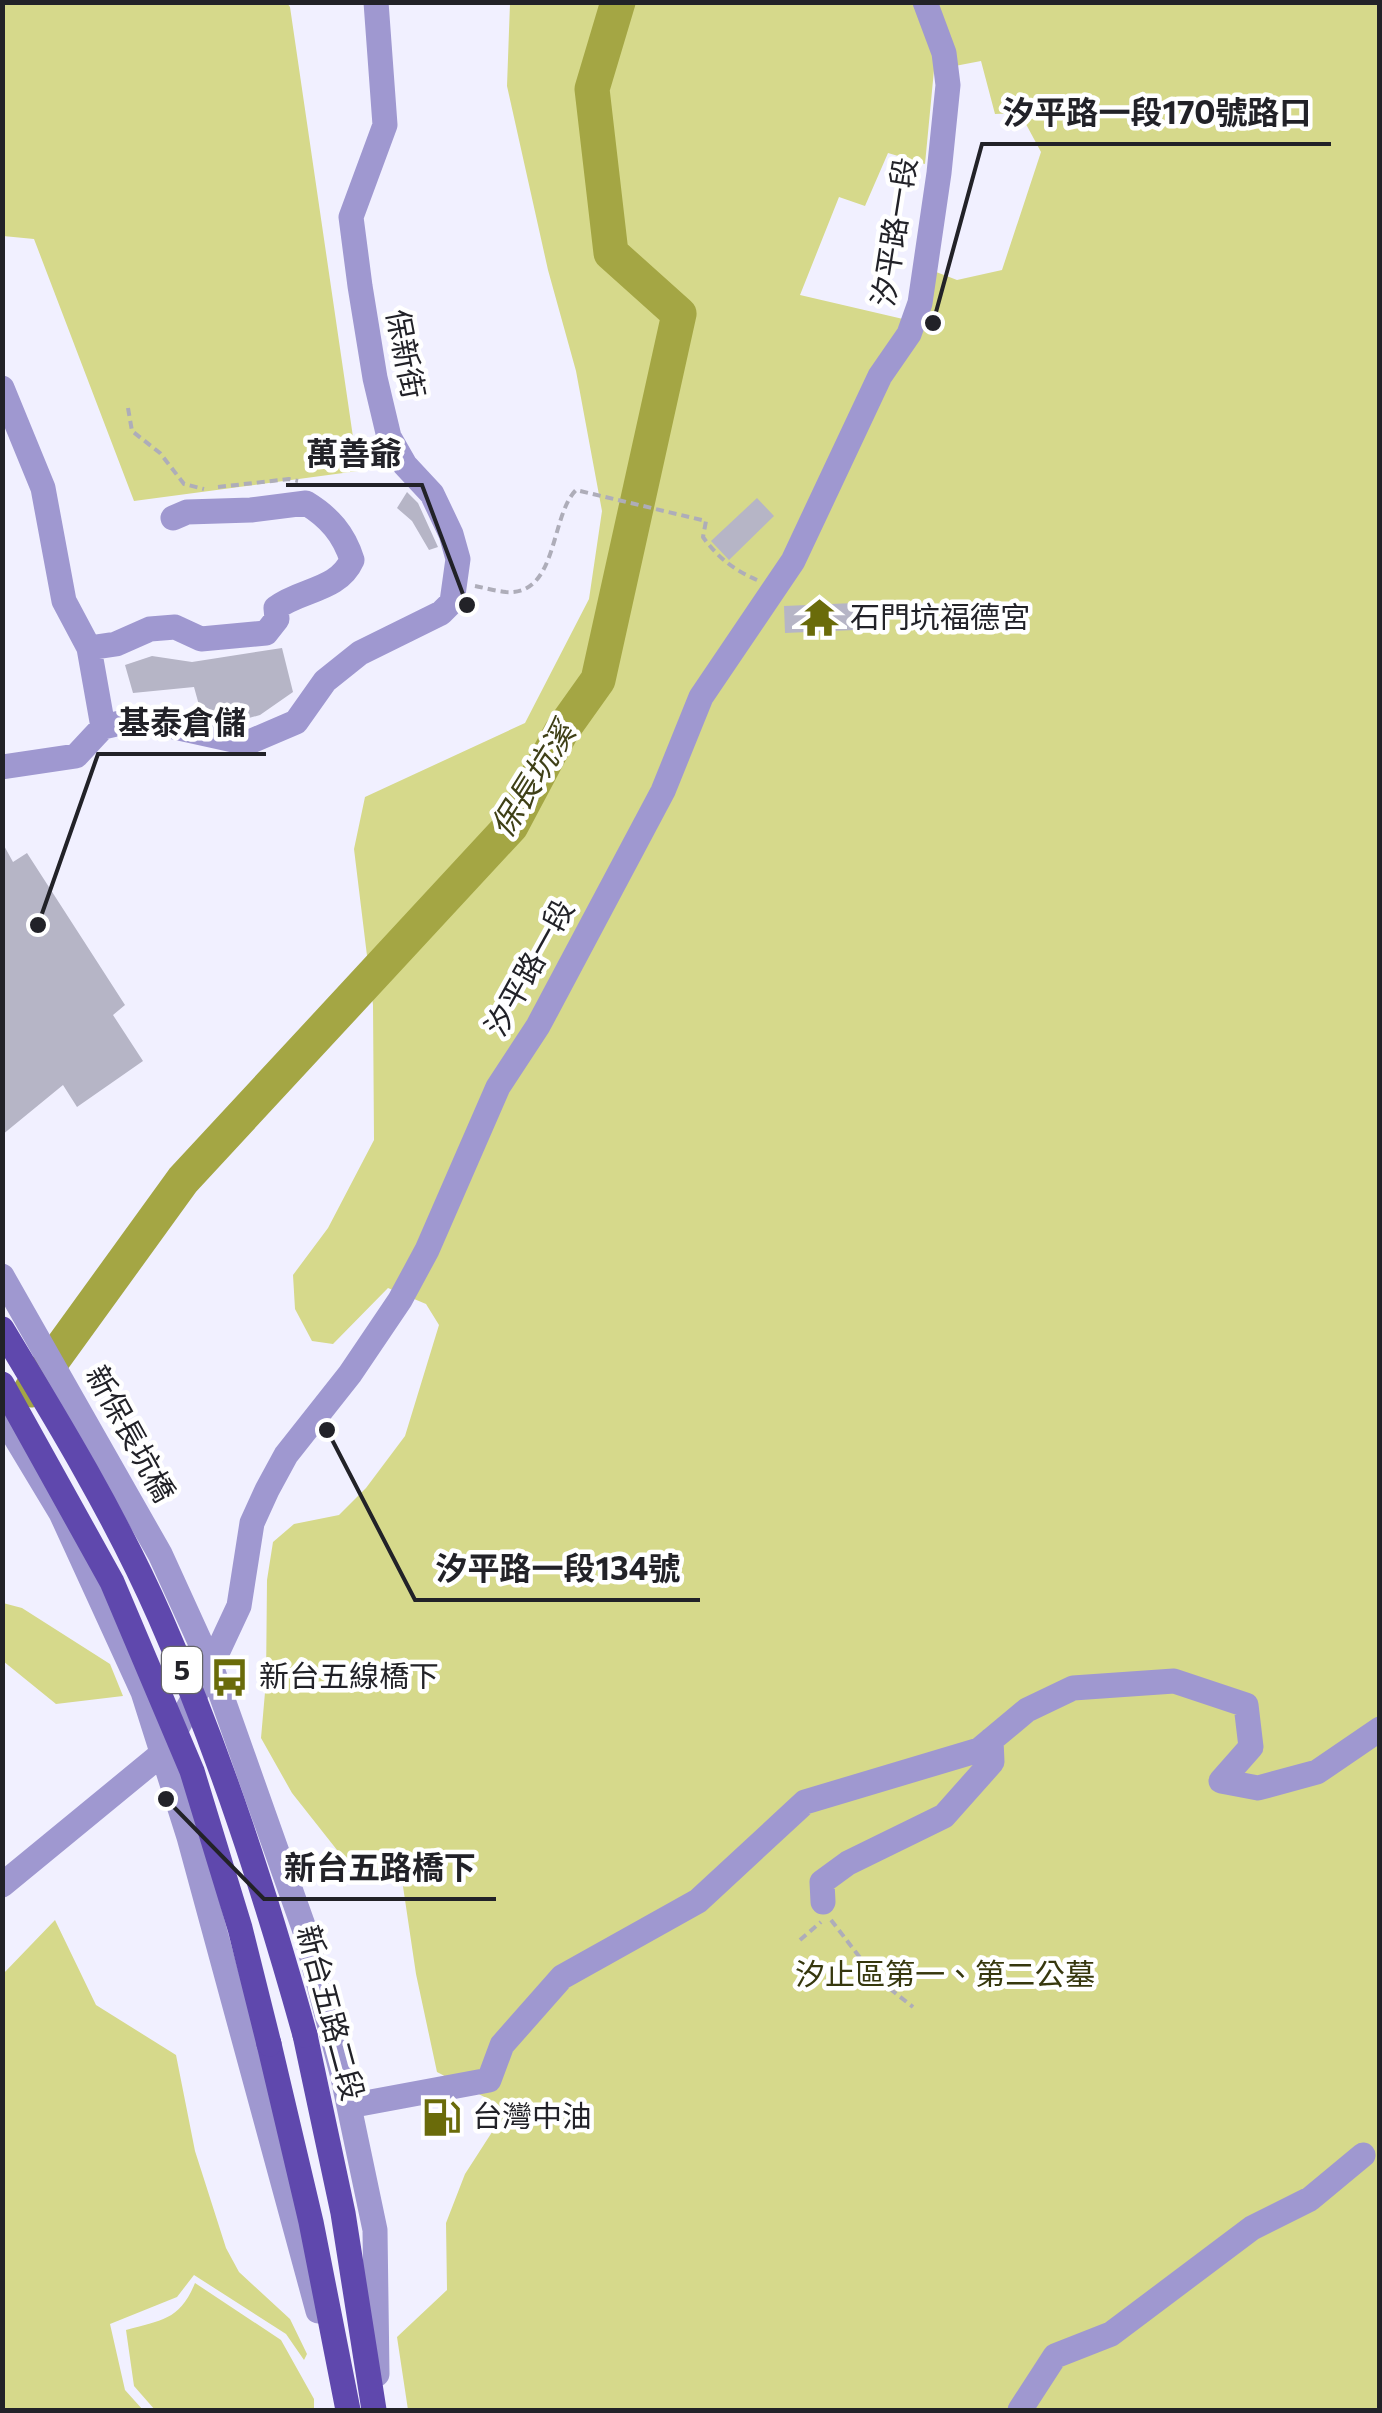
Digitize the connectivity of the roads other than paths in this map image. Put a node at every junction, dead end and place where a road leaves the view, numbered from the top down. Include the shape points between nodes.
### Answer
1 (376, 2) edge
2 (926, 2) edge
3 (2, 388) edge
4 (173, 518) dead end
5 (89, 648) junction
6 (103, 727) junction
7 (2, 766) edge
8 (2, 1276) edge
9 (2, 1329) edge
10 (2, 1384) edge
11 (2, 1415) edge
12 (211, 1666) junction
13 (1380, 1730) edge
14 (991, 1740) junction
15 (164, 1752) junction
16 (2, 1884) edge
17 (826, 1909) road end
18 (349, 2106) junction
19 (1363, 2155) dead end
20 (347, 2410) edge
21 (375, 2410) edge
22 (1020, 2410) edge

1 - 6 street, 保新街 via 386,126 351,217 389,437 432,494 451,534 458,560 452,602 360,652 325,681 296,722 247,743 138,719
2 - 12 street, 汐平路一段 via 948,85 920,303 909,334 880,376 793,561 701,696 663,791 538,1026 498,1086 400,1300 266,1490 252,1522 239,1606
3 - 5 street via 43,488 64,601
4 - 5 street via 306,503 346,539 352,560 328,586 276,608 266,634 201,640 175,627
5 - 6 street
6 - 7 street via 76,756
8 - 12 street, 新保長坑橋 via 160,1554
9 - 21 main road, 新台五路二段 / 5, bridge via 93,1481 158,1614 242,1820 305,2035
10 - 20 main road, 5, bridge via 112,1582 192,1771 269,2044
11 - 15 street via 61,1513
12 - 15 street, 汐平路一段
12 - 18 street, 新保長坑橋 via 306,1931
13 - 14 street via 1317,1772 1258,1788 1221,1781 1251,1747 1246,1705 1174,1681 1073,1688 1027,1710
14 - 17 street via 992,1762 944,1816 822,1882
14 - 18 street via 979,1750 805,1802 698,1901 562,1977 502,2045 489,2080
15 - 16 street, 汐平路一段
15 - 20 street
18 - 21 street, 新保長坑橋 via 375,2230
19 - 22 street via 1310,2199 1252,2228 1110,2334 1056,2356

